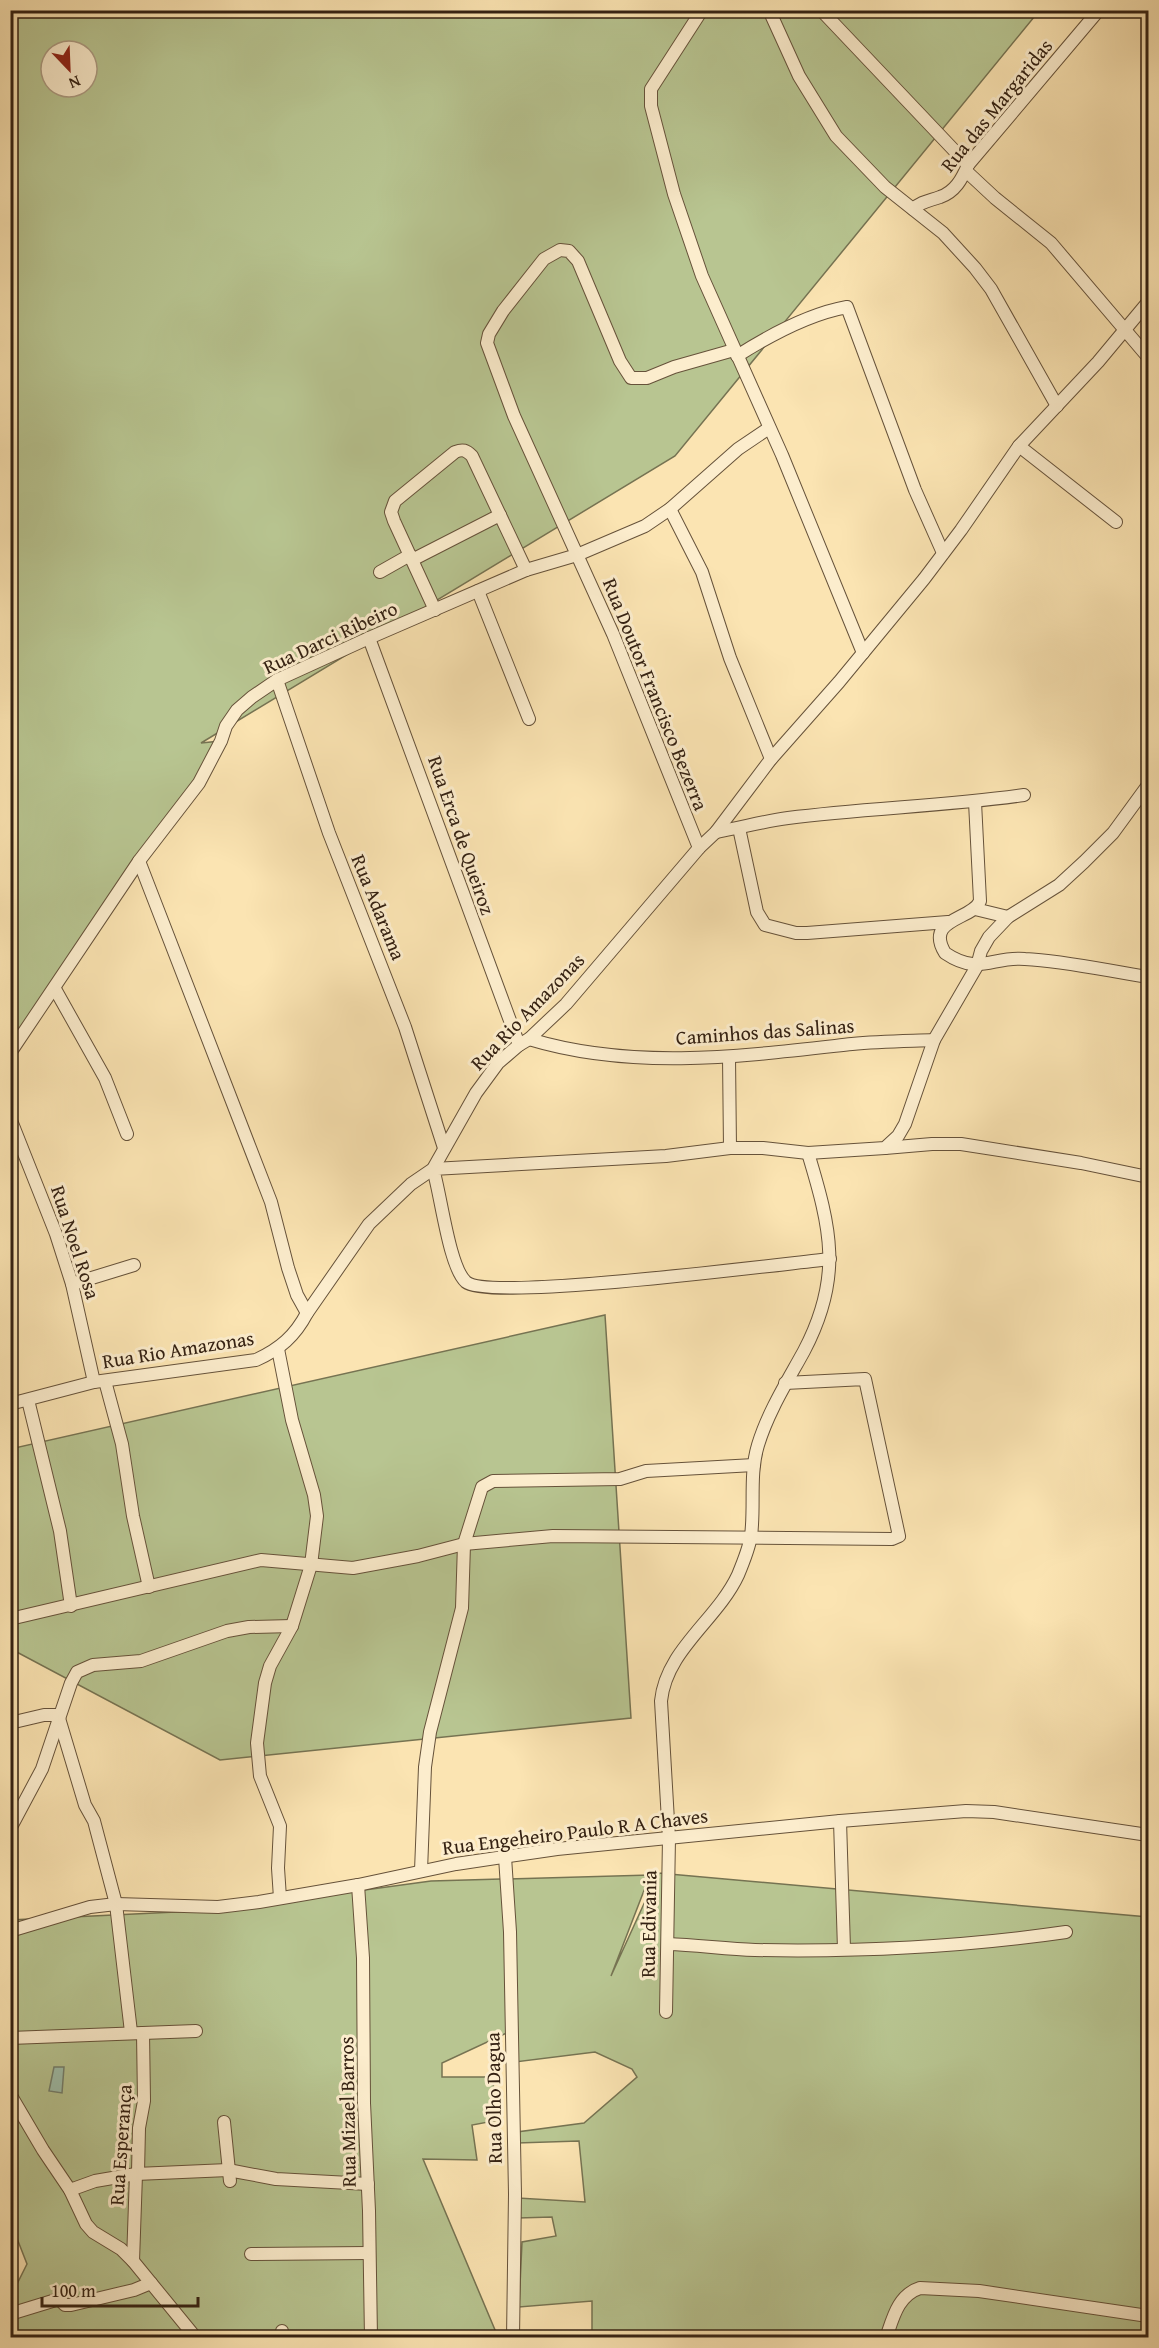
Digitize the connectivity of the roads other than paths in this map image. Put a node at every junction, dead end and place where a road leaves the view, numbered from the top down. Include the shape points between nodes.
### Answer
1 (702, 10) edge
2 (769, 10) edge
3 (821, 10) edge
4 (1099, 10) edge
5 (967, 168) junction
6 (913, 209) junction
7 (1149, 302) edge
8 (1125, 330) junction
9 (735, 353) junction
10 (1149, 357) edge
11 (1057, 406) junction
12 (769, 428) junction
13 (1019, 446) junction
14 (670, 509) junction
15 (500, 515) junction
16 (1116, 522) dead end
17 (943, 553) junction
18 (577, 555) junction
19 (411, 558) junction
20 (526, 570) junction
21 (380, 572) dead end
22 (478, 591) junction
23 (435, 610) junction
24 (369, 638) junction
25 (863, 653) junction
26 (277, 680) junction
27 (529, 719) dead end
28 (771, 759) junction
29 (1149, 785) edge
30 (1024, 795) dead end
31 (975, 802) junction
32 (739, 828) junction
33 (716, 832) junction
34 (699, 848) junction
35 (140, 861) junction
36 (975, 909) junction
37 (1008, 917) junction
38 (948, 922) junction
39 (977, 966) junction
40 (1149, 977) edge
41 (55, 989) junction
42 (934, 1040) junction
43 (524, 1042) junction
44 (10, 1053) edge
45 (729, 1057) junction
46 (10, 1118) edge
47 (127, 1134) dead end
48 (444, 1148) junction
49 (730, 1148) junction
50 (885, 1148) junction
51 (808, 1154) junction
52 (433, 1169) junction
53 (1149, 1177) edge
54 (830, 1259) junction
55 (134, 1265) dead end
56 (72, 1284) junction
57 (307, 1313) junction
58 (278, 1348) junction
59 (100, 1382) junction
60 (785, 1383) junction
61 (28, 1400) junction
62 (10, 1404) edge
63 (754, 1465) junction
64 (751, 1537) junction
65 (464, 1544) junction
66 (311, 1565) junction
67 (149, 1587) junction
68 (71, 1606) junction
69 (10, 1620) edge
70 (292, 1626) junction
71 (58, 1715) junction
72 (10, 1723) edge
73 (840, 1821) junction
74 (10, 1829) edge
75 (1149, 1835) edge
76 (669, 1838) junction
77 (505, 1857) junction
78 (421, 1871) junction
79 (358, 1885) junction
80 (280, 1898) junction
81 (116, 1904) junction
82 (10, 1931) edge
83 (1066, 1932) dead end
84 (668, 1944) junction
85 (844, 1949) junction
86 (666, 2012) dead end
87 (195, 2031) dead end
88 (137, 2032) junction
89 (10, 2038) edge
90 (10, 2094) edge
91 (224, 2122) dead end
92 (136, 2174) junction
93 (229, 2175) junction
94 (368, 2184) junction
95 (70, 2190) junction
96 (369, 2253) junction
97 (251, 2254) dead end
98 (133, 2261) junction
99 (151, 2283) junction
100 (10, 2314) edge
101 (1149, 2316) edge
102 (10, 2333) edge
103 (12, 2337) edge
104 (196, 2337) edge
105 (371, 2337) edge
106 (513, 2337) edge
107 (886, 2337) edge

1 - 9 street via 655,81 650,95 674,194 702,276
2 - 6 street via 799,76 836,136 885,187
3 - 5 street
4 - 5 street, Rua das Margaridas
5 - 6 street, Rua das Margaridas via 954,189
5 - 8 street via 995,198 1051,243
6 - 11 street via 959,250 991,289
7 - 8 street, Rua Rio Amazonas
8 - 10 street
8 - 11 street, Rua Rio Amazonas
9 - 12 street
9 - 17 street via 772,334 847,307 915,490
9 - 18 street, Rua Doutor Francisco Bezerra via 674,367 647,378 631,378 620,361 578,261 569,251 560,250 544,259 489,334 487,344 514,416
11 - 13 street, Rua Rio Amazonas
12 - 14 street, Rua Darci Ribeiro via 738,449
12 - 25 street
13 - 16 street
13 - 17 street, Rua Rio Amazonas
14 - 18 street, Rua Darci Ribeiro via 638,529
14 - 28 street via 702,572 730,658
15 - 19 street
15 - 19 street via 472,456 467,451 455,452 392,506 394,521
15 - 20 street
17 - 25 street, Rua Rio Amazonas
18 - 20 street, Rua Darci Ribeiro
18 - 34 street, Rua Doutor Francisco Bezerra via 614,634
19 - 21 street
19 - 23 street
20 - 22 street, Rua Darci Ribeiro
22 - 23 street, Rua Darci Ribeiro
22 - 27 street
23 - 24 street, Rua Darci Ribeiro
24 - 26 street, Rua Darci Ribeiro
24 - 43 street, Rua Erca de Queiroz via 473,926
25 - 28 street, Rua Rio Amazonas
26 - 35 street, Rua Darci Ribeiro via 237,710 199,783
26 - 48 street, Rua Adarama via 329,833 405,1027
28 - 33 street, Rua Rio Amazonas
29 - 37 street via 1113,833 1084,862 1059,885
30 - 31 street
31 - 32 street via 848,811
31 - 36 street via 980,901
32 - 33 street
32 - 38 street via 757,912 765,925 807,933
33 - 34 street, Rua Rio Amazonas
34 - 43 street, Rua Rio Amazonas via 566,1004
35 - 41 street, Rua Darci Ribeiro
35 - 57 street via 271,1202 291,1277
36 - 37 street
36 - 38 street
37 - 39 street via 989,937
38 - 39 street via 940,940 945,953
39 - 40 street via 1022,958
39 - 42 street
41 - 44 street, Rua Darci Ribeiro
41 - 47 street via 105,1078
42 - 45 street, Caminhos das Salinas
42 - 50 street via 911,1111 898,1136
43 - 45 street, Caminhos das Salinas via 613,1055
43 - 48 street, Rua Rio Amazonas via 486,1077
45 - 49 street
46 - 56 street, Rua Noel Rosa
48 - 52 street, Rua Rio Amazonas
49 - 51 street
49 - 52 street via 666,1156
50 - 51 street
50 - 53 street via 961,1144
51 - 54 street, Rua Edivania via 830,1236
52 - 54 street via 450,1247 458,1272 468,1284 537,1288
52 - 57 street, Rua Rio Amazonas via 369,1224
54 - 60 street, Rua Edivania via 821,1312
55 - 56 street
56 - 59 street, Rua Noel Rosa
57 - 58 street, Rua Rio Amazonas via 299,1328
58 - 59 street, Rua Rio Amazonas via 256,1360
58 - 66 street via 292,1420 314,1495 317,1516
59 - 61 street, Rua Rio Amazonas
59 - 67 street, Rua Noel Rosa via 122,1444
60 - 63 street, Rua Edivania via 758,1445
60 - 64 street via 865,1378 899,1536
61 - 62 street, Rua Rio Amazonas
61 - 68 street via 60,1531
63 - 64 street, Rua Edivania
63 - 65 street via 646,1471 620,1479 493,1481 482,1487
64 - 65 street via 553,1536
64 - 76 street, Rua Edivania via 738,1575 673,1662 662,1684
65 - 66 street via 353,1568
65 - 78 street via 462,1608 435,1703 425,1767
66 - 67 street via 261,1560
66 - 70 street
67 - 68 street
68 - 69 street
70 - 71 street via 227,1631 141,1661 84,1667 71,1683
70 - 80 street via 270,1666 257,1743 260,1776 280,1826
71 - 72 street
71 - 74 street via 42,1769
71 - 81 street, Rua Esperança via 85,1805 94,1821
73 - 75 street, Rua Engeheiro Paulo R A Chaves via 994,1812
73 - 76 street, Rua Engeheiro Paulo R A Chaves
73 - 85 street
76 - 77 street, Rua Engeheiro Paulo R A Chaves
76 - 84 street, Rua Edivania
77 - 78 street, Rua Engeheiro Paulo R A Chaves
77 - 106 street, Rua Olho Dagua via 515,2194
78 - 79 street, Rua Engeheiro Paulo R A Chaves
79 - 80 street, Rua Engeheiro Paulo R A Chaves
79 - 94 street, Rua Mizael Barros
80 - 81 street, Rua Engeheiro Paulo R A Chaves via 218,1907
81 - 82 street, Rua Engeheiro Paulo R A Chaves
81 - 88 street, Rua Esperança
83 - 85 street via 984,1944
84 - 85 street via 754,1950
84 - 86 street, Rua Edivania
87 - 88 street
88 - 89 street
88 - 92 street, Rua Esperança via 144,2101
90 - 95 street
91 - 93 street
92 - 93 street
92 - 95 street
92 - 98 street, Rua Esperança
93 - 94 street
94 - 96 street, Rua Mizael Barros
95 - 98 street via 93,2232
96 - 97 street
96 - 105 street, Rua Mizael Barros
98 - 99 street
99 - 100 street via 70,2305 59,2299
99 - 104 street
101 - 107 street via 979,2291 920,2288 903,2298
102 - 103 street

